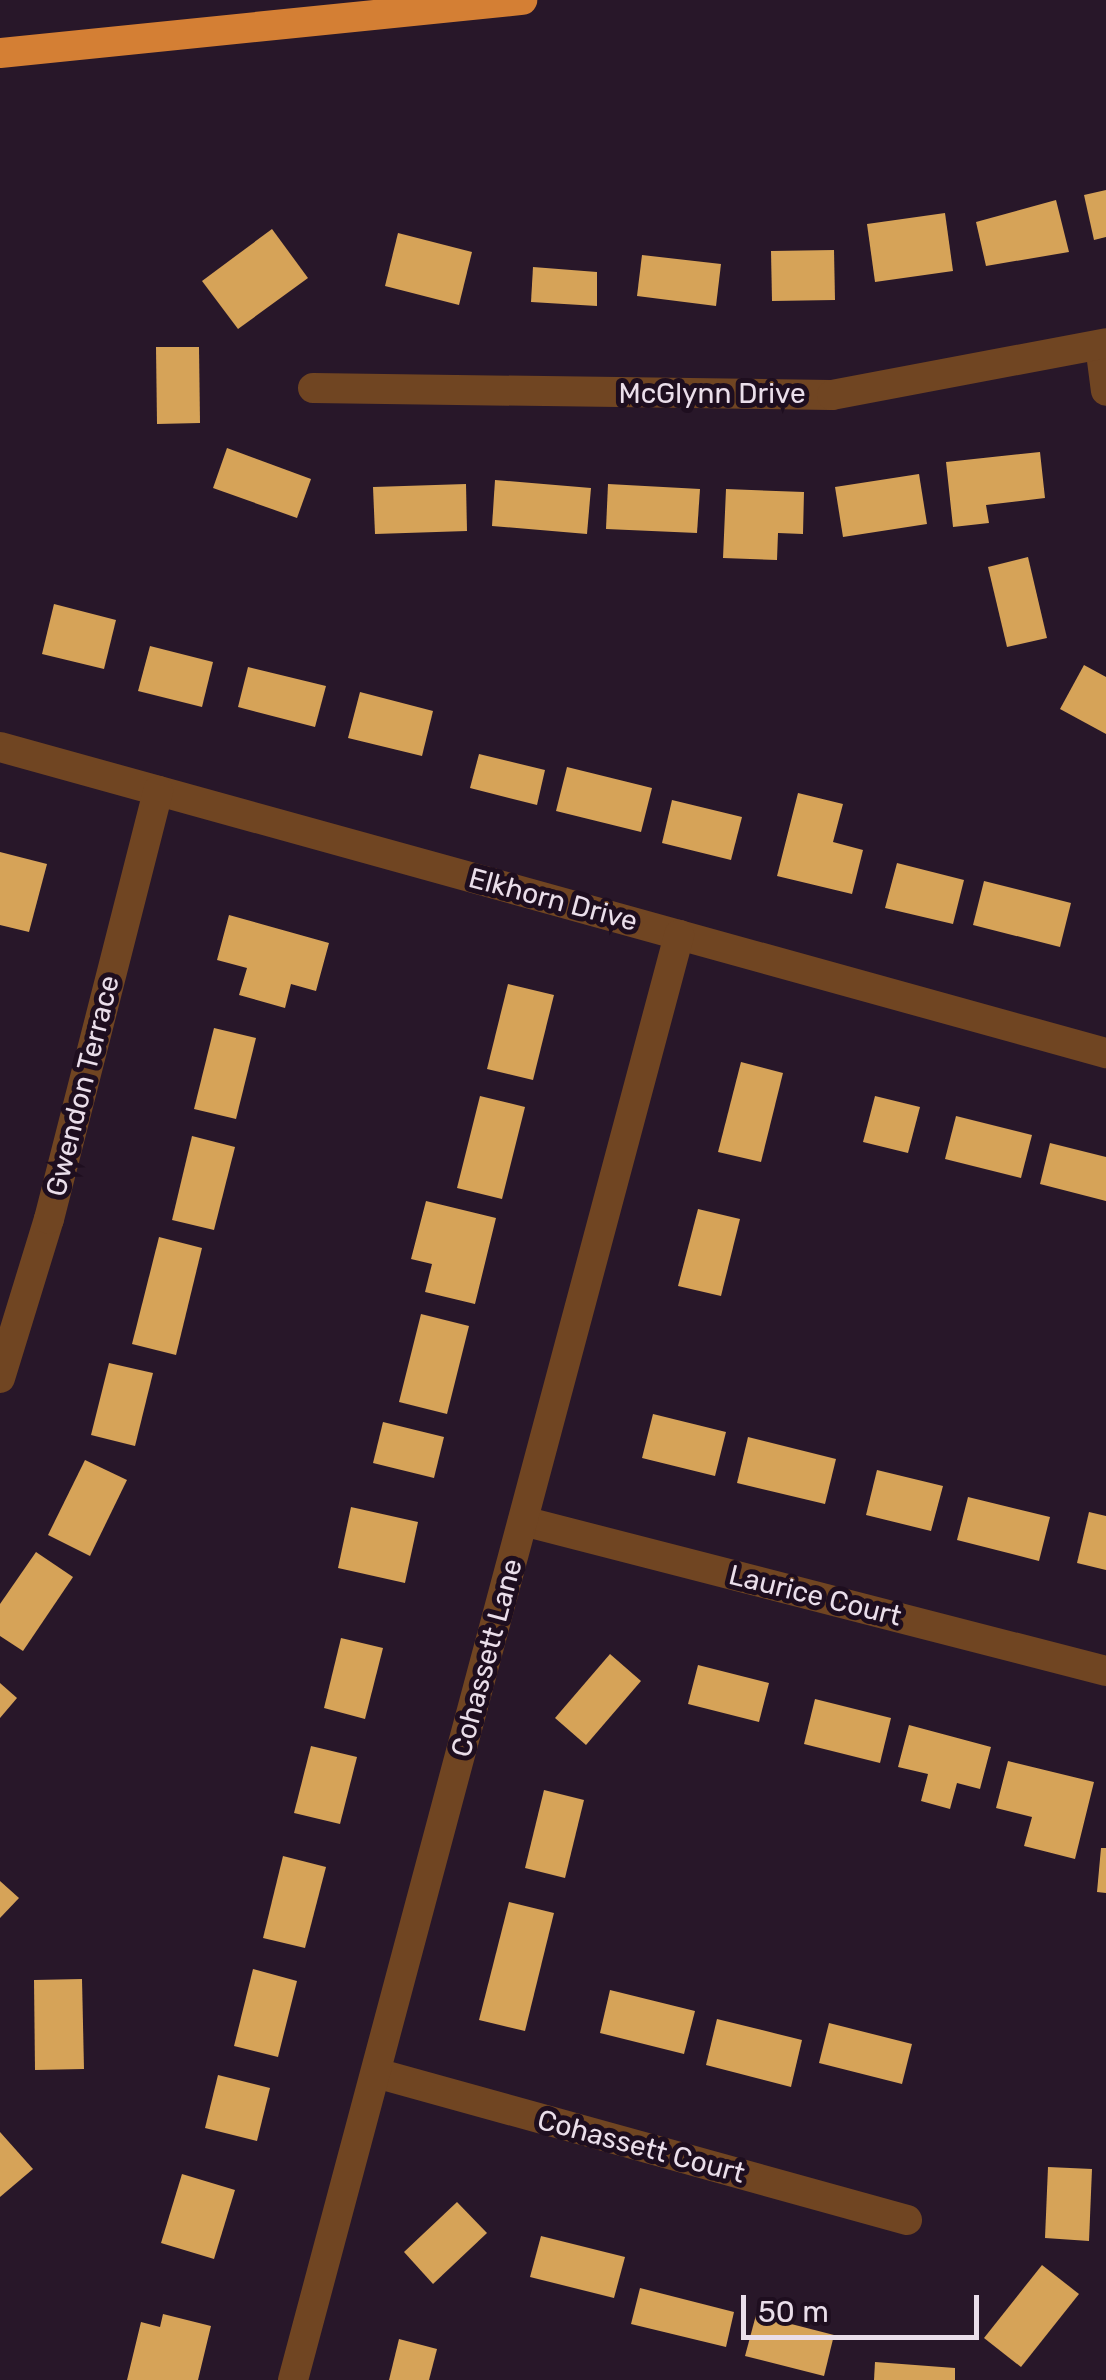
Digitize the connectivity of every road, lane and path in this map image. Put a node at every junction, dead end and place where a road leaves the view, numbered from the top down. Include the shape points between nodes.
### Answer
1 (522, 0) edge
2 (0, 52) edge
3 (1103, 344) edge
4 (314, 388) dead end
5 (1106, 391) edge
6 (0, 747) edge
7 (158, 791) junction
8 (679, 935) junction
9 (1106, 1053) edge
10 (0, 1378) edge
11 (523, 1521) junction
12 (1106, 1671) edge
13 (376, 2073) junction
14 (907, 2220) dead end
15 (294, 2380) edge

1 - 2 highway
3 - 4 street, McGlynn Drive via 832,395
3 - 5 street
6 - 7 street, Elkhorn Drive
7 - 8 street, Elkhorn Drive
7 - 10 street, Gwendon Terrace via 54,1201
8 - 9 street, Elkhorn Drive
8 - 11 street, Cohassett Lane
11 - 12 street, Laurice Court
11 - 13 street, Cohassett Lane
13 - 14 street, Cohassett Court
13 - 15 street, Cohassett Lane

